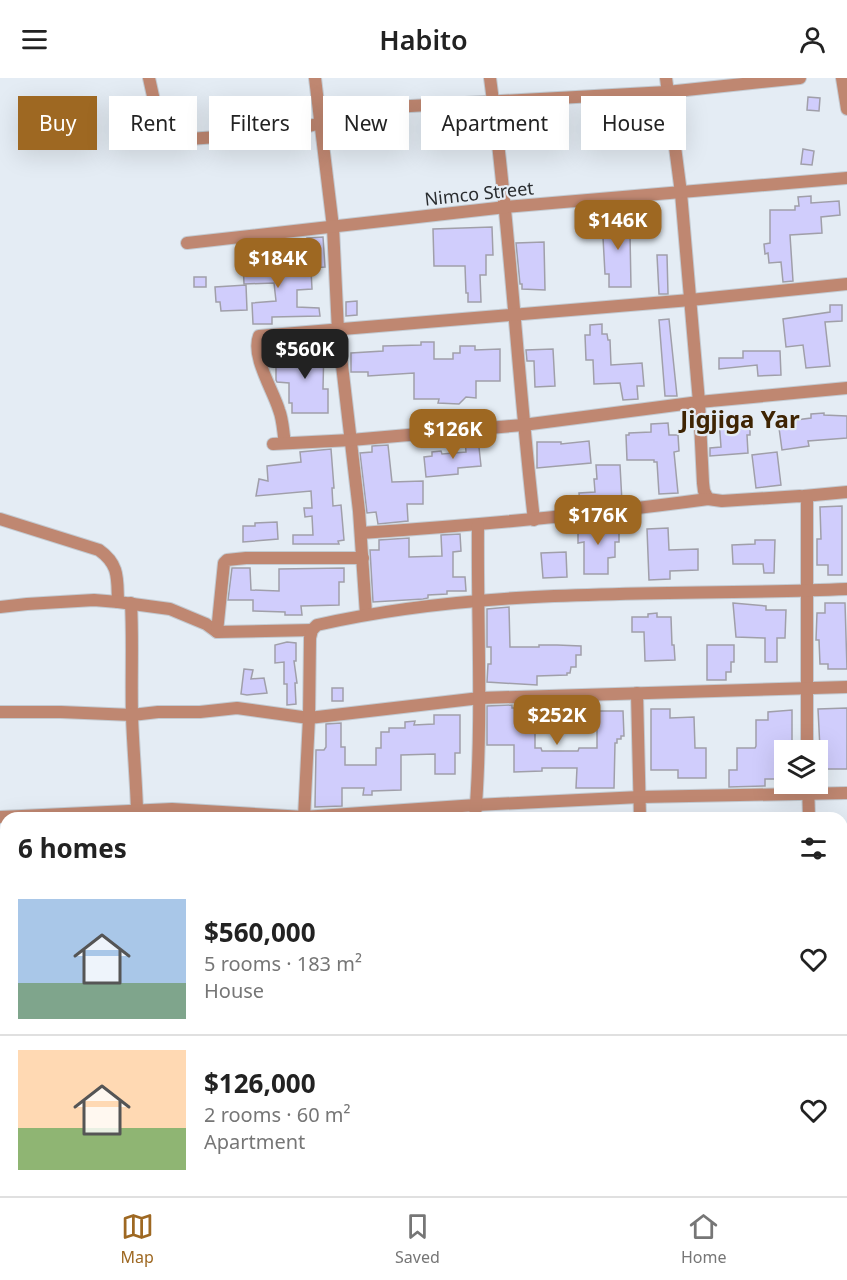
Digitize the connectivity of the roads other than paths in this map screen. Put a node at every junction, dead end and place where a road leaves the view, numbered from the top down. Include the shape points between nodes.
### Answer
1 (149, 78) edge
2 (315, 78) edge
3 (490, 78) edge
4 (666, 78) edge
5 (800, 78) edge
6 (842, 78) edge
7 (667, 92) junction
8 (493, 96) edge
9 (569, 98) edge
10 (421, 108) edge
11 (847, 109) edge
12 (320, 117) junction
13 (499, 150) edge
14 (847, 178) edge
15 (681, 193) junction
16 (506, 207) junction
17 (333, 227) junction
18 (187, 243) dead end
19 (847, 284) edge
20 (690, 300) junction
21 (514, 315) junction
22 (338, 331) junction
23 (847, 388) edge
24 (699, 402) junction
25 (523, 424) junction
26 (351, 440) junction
27 (847, 492) edge
28 (804, 496) junction
29 (708, 499) junction
30 (0, 519) edge
31 (534, 520) junction
32 (478, 525) junction
33 (361, 533) junction
34 (363, 558) junction
35 (847, 589) edge
36 (807, 591) junction
37 (477, 601) junction
38 (124, 603) junction
39 (0, 607) edge
40 (366, 614) junction
41 (312, 630) junction
42 (217, 632) junction
43 (806, 687) junction
44 (847, 687) edge
45 (637, 693) junction
46 (480, 698) junction
47 (0, 712) edge
48 (132, 715) junction
49 (309, 718) junction
50 (807, 740) edge
51 (774, 790) edge
52 (828, 791) edge
53 (847, 793) edge
54 (808, 794) edge
55 (640, 797) junction
56 (137, 810) junction
57 (476, 811) edge
58 (98, 812) edge
59 (222, 812) edge
60 (304, 812) edge
61 (447, 812) edge
62 (640, 812) edge
63 (809, 812) edge

1 - 12 street via 159,123 172,134 189,139 282,131
2 - 12 street
3 - 8 street
4 - 7 street
5 - 7 street
6 - 11 street
7 - 9 street
7 - 15 street
10 - 12 street
12 - 17 street
13 - 16 street
14 - 15 street, Nimco Street
15 - 16 street, Nimco Street
15 - 20 street
16 - 17 street, Nimco Street
16 - 21 street
17 - 18 street, Nimco Street
17 - 22 street
19 - 20 street
20 - 21 street
20 - 24 street
21 - 22 street
21 - 25 street
22 - 26 street
22 - 26 street via 259,336 256,344 280,412 279,443
23 - 24 street
24 - 25 street
24 - 29 street via 703,483
25 - 26 street
25 - 31 street
26 - 33 street
27 - 28 street
28 - 29 street
28 - 36 street
29 - 31 street
30 - 38 street via 99,550 109,557 117,571
31 - 32 street
32 - 33 street
32 - 37 street
33 - 34 street
34 - 40 street
34 - 42 street via 227,560
35 - 36 street
36 - 37 street via 608,593
36 - 43 street
37 - 40 street
37 - 46 street
38 - 39 street via 94,600
38 - 42 street via 170,609
38 - 48 street via 133,640
40 - 41 street via 317,625
41 - 42 street
41 - 49 street
43 - 44 street
43 - 45 street
43 - 50 street
45 - 46 street
45 - 55 street
46 - 49 street
46 - 57 street
47 - 48 street
48 - 49 street via 237,708
48 - 56 street
49 - 60 street
51 - 55 street
52 - 53 street
54 - 63 street
55 - 57 street
55 - 62 street
56 - 58 street
56 - 59 street
57 - 61 street

